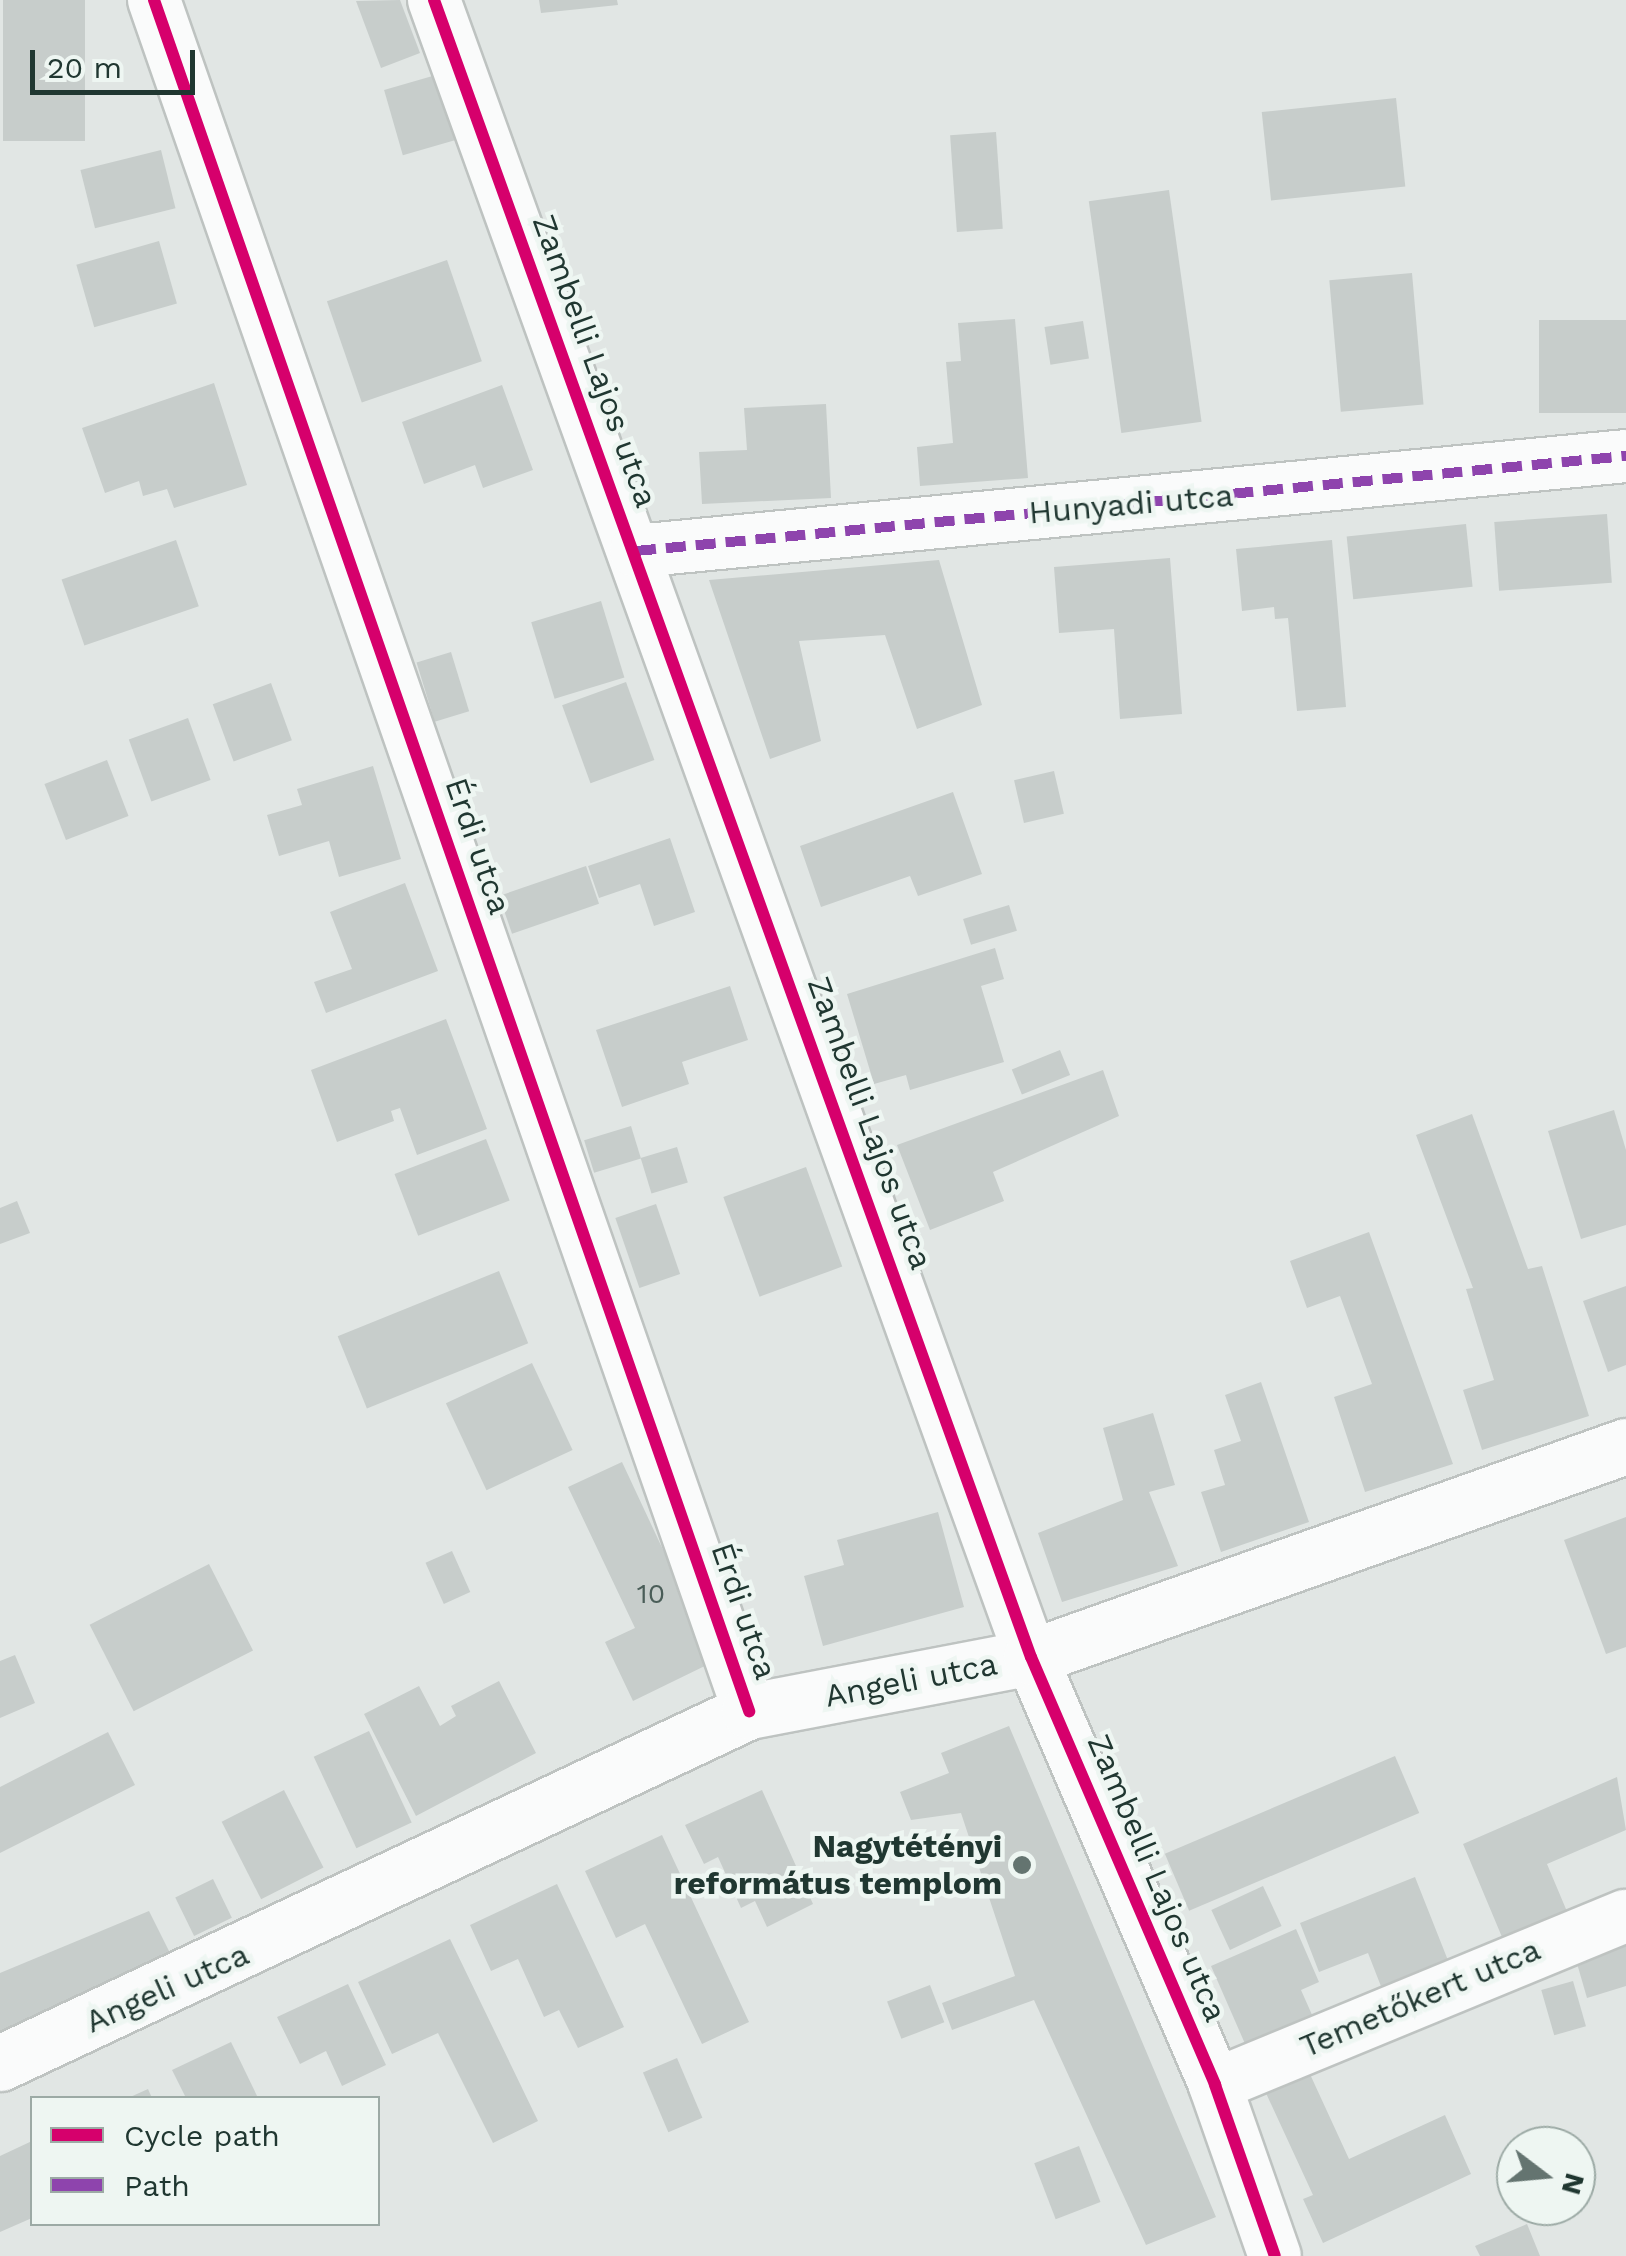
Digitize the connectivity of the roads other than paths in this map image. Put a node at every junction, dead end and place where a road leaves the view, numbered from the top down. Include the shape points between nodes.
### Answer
1 (154, 0) edge
2 (434, 0) edge
3 (1626, 456) edge
4 (636, 552) junction
5 (1626, 1446) edge
6 (1031, 1657) junction
7 (749, 1711) junction
8 (1626, 1916) edge
9 (0, 2064) edge
10 (1215, 2085) junction
11 (1275, 2256) edge

1 - 7 street, Érdi utca
2 - 4 street, Zambelli Lajos utca
3 - 4 street, Hunyadi utca
4 - 6 street, Zambelli Lajos utca
5 - 6 street, Angeli utca
6 - 7 street, Angeli utca
6 - 10 street, Zambelli Lajos utca
7 - 9 street, Angeli utca
8 - 10 street, Temetőkert utca
10 - 11 street, Zambelli Lajos utca

